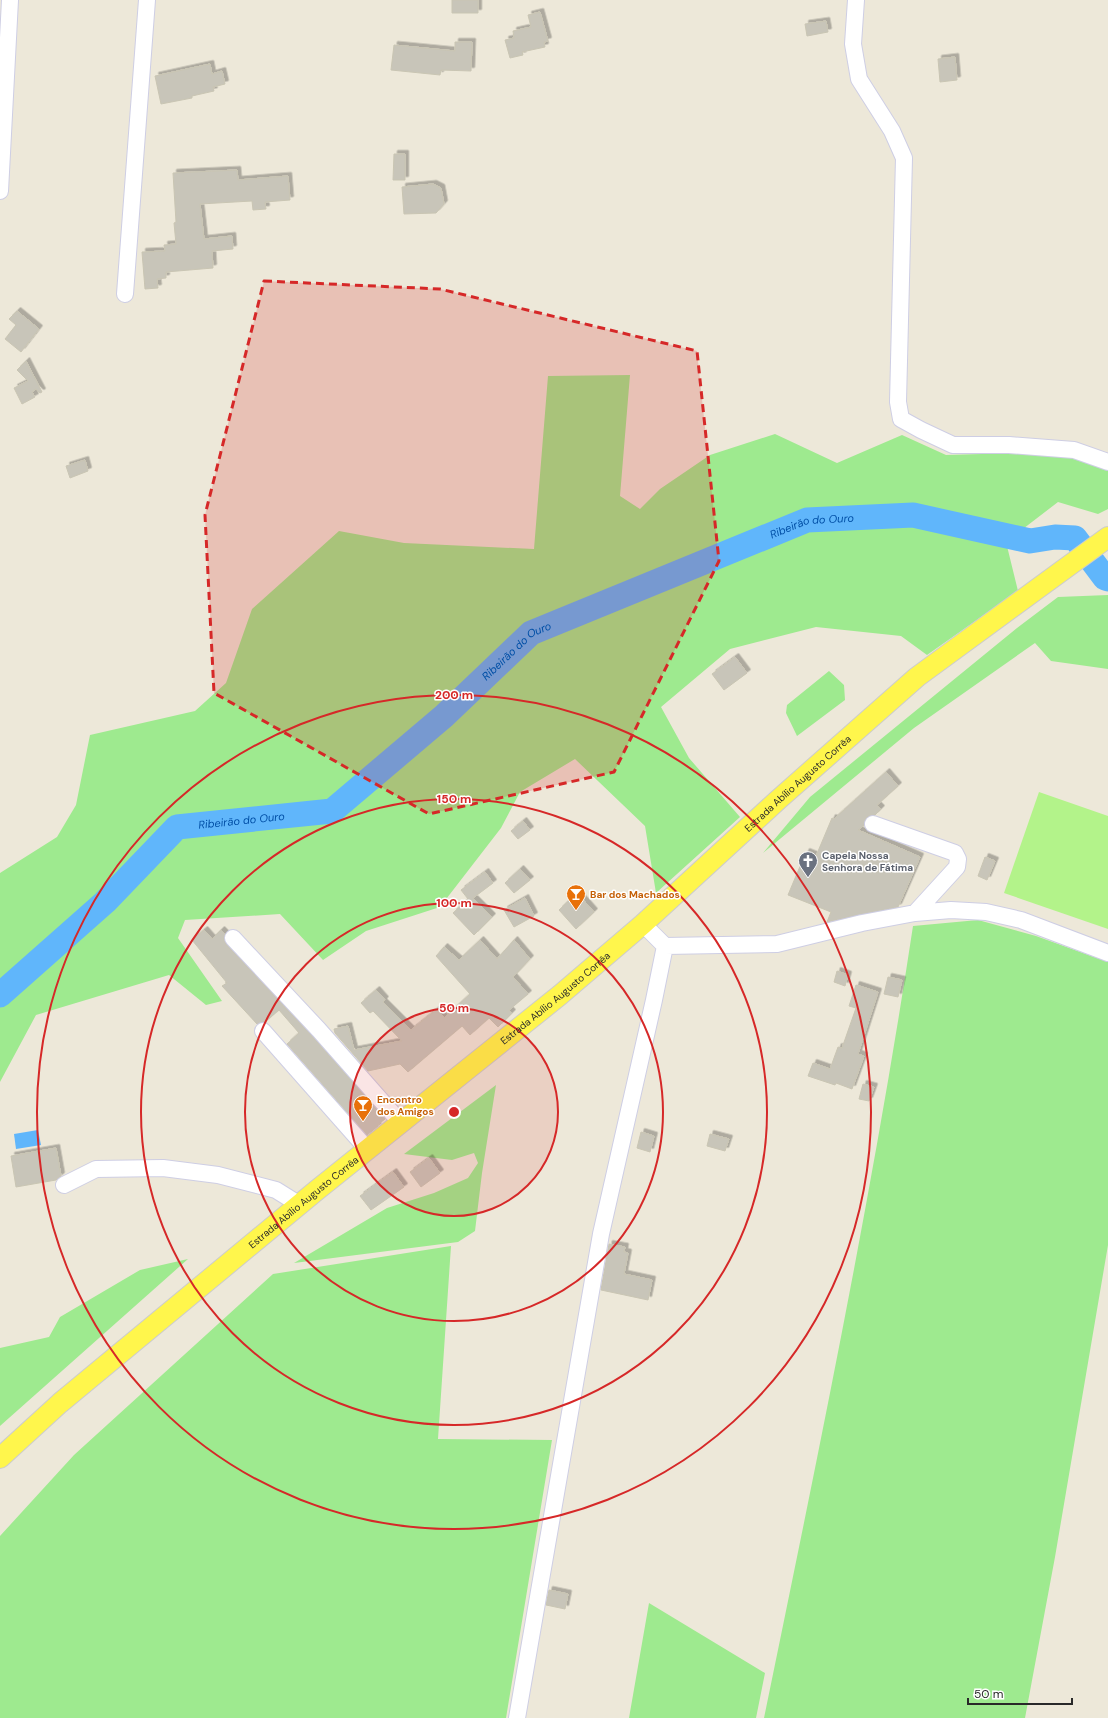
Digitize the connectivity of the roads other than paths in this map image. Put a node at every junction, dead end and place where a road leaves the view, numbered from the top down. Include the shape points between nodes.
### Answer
1 (10, 0) edge
2 (147, 0) edge
3 (856, 0) edge
4 (0, 191) edge
5 (125, 294) dead end
6 (1108, 462) edge
7 (1108, 537) edge
8 (873, 824) dead end
9 (915, 913) junction
10 (643, 924) junction
11 (233, 938) dead end
12 (665, 946) junction
13 (1108, 953) edge
14 (263, 1031) dead end
15 (400, 1123) junction
16 (368, 1150) junction
17 (64, 1185) dead end
18 (300, 1205) junction
19 (0, 1458) edge
20 (517, 1718) edge

1 - 4 street
2 - 5 street
3 - 6 street via 853,44 859,79 892,130 904,158 898,402 901,419 953,445 1009,445 1074,450
7 - 10 main road, Estrada Abílio Augusto Corrêa via 917,677
8 - 9 street via 955,853 958,859 957,867
9 - 12 street via 777,944
9 - 13 street via 951,910 986,912 1021,920
10 - 12 street
10 - 15 main road, Estrada Abílio Augusto Corrêa via 560,995
11 - 15 street via 319,1030
12 - 20 street via 601,1234
14 - 16 street
15 - 16 main road, Estrada Abílio Augusto Corrêa
16 - 18 main road, Estrada Abílio Augusto Corrêa
17 - 18 street via 96,1169 162,1168 218,1175 276,1190
18 - 19 main road, Estrada Abílio Augusto Corrêa via 60,1403

